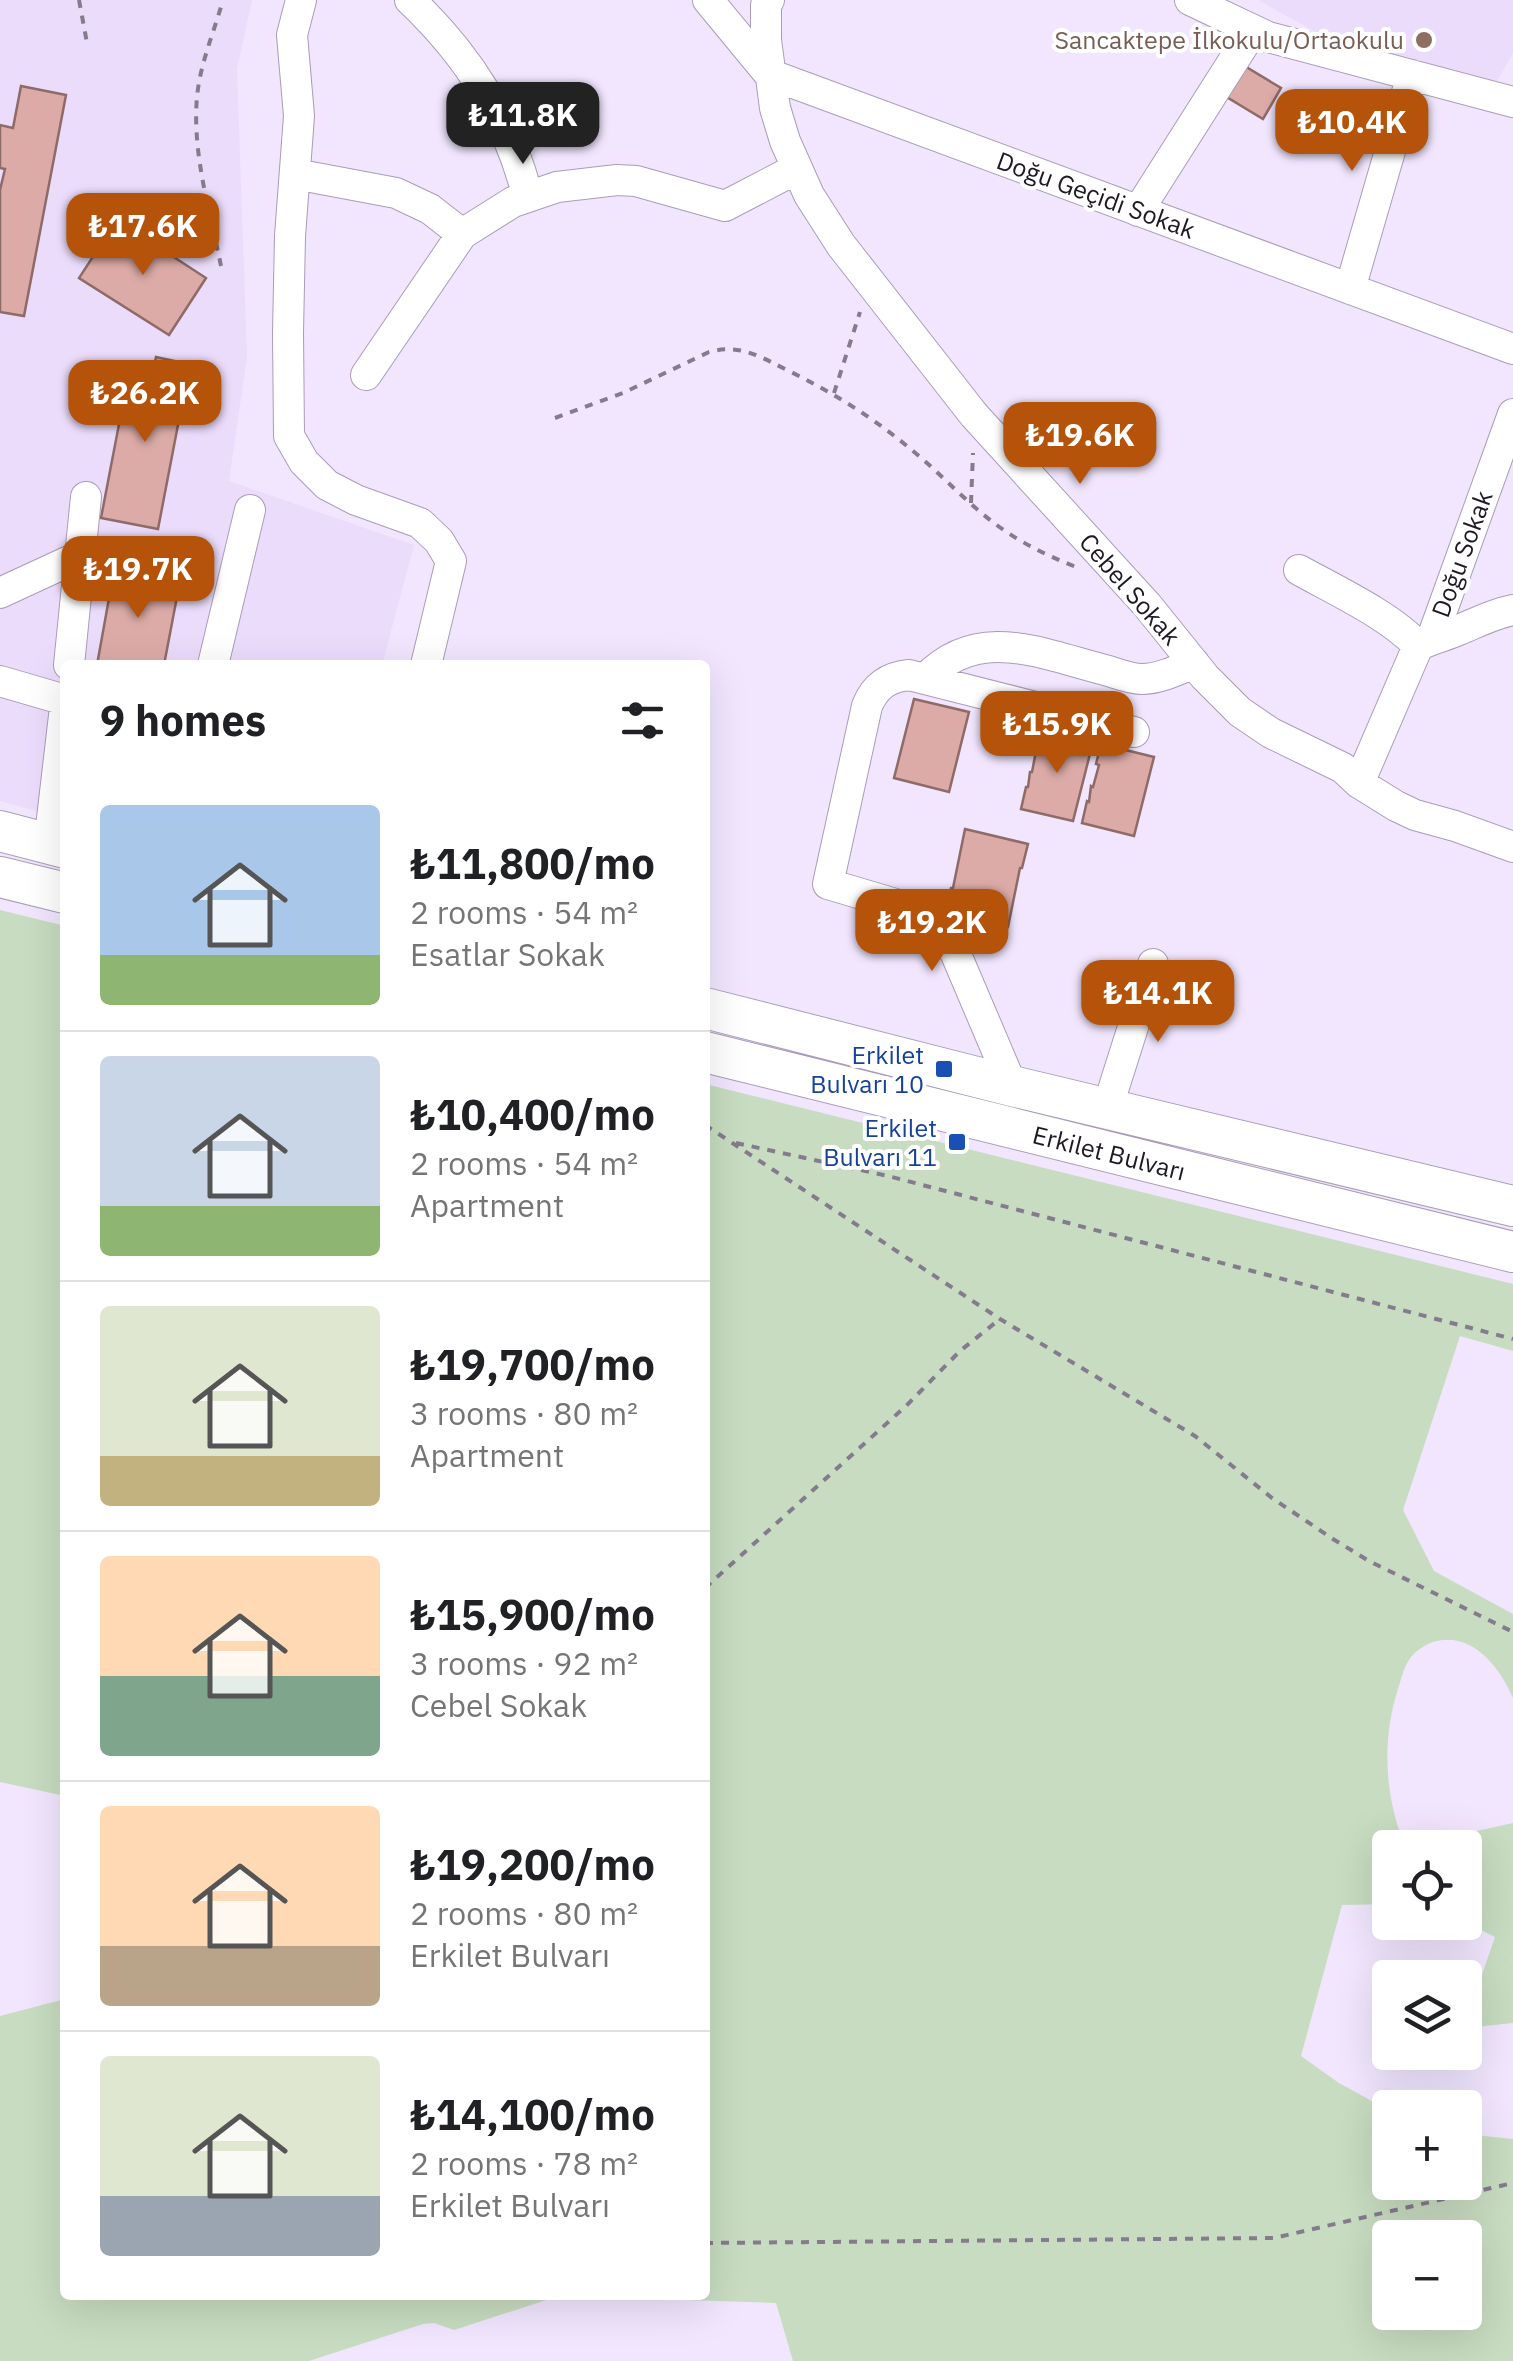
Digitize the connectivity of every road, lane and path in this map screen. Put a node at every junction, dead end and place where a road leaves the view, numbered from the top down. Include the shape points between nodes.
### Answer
1 (79, 0) edge
2 (223, 0) edge
3 (300, 0) edge
4 (410, 0) edge
5 (708, 0) edge
6 (769, 0) edge
7 (1190, 0) edge
8 (1253, 30) junction
9 (86, 42) dead end
10 (768, 74) junction
11 (1412, 75) junction
12 (1513, 102) edge
13 (796, 169) junction
14 (295, 174) junction
15 (528, 196) junction
16 (1138, 211) junction
17 (462, 234) junction
18 (221, 266) dead end
19 (870, 282) junction
20 (1350, 289) junction
21 (1513, 349) edge
22 (366, 375) dead end
23 (834, 394) junction
24 (974, 414) junction
25 (1513, 414) edge
26 (555, 418) dead end
27 (86, 497) dead end
28 (971, 503) junction
29 (250, 510) dead end
30 (80, 556) junction
31 (1082, 569) dead end
32 (1299, 570) dead end
33 (0, 594) edge
34 (1513, 610) edge
35 (1425, 642) junction
36 (70, 660) edge
37 (213, 660) edge
38 (427, 660) edge
39 (1194, 663) junction
40 (925, 679) junction
41 (0, 681) edge
42 (60, 706) edge
43 (1134, 732) dead end
44 (1360, 783) junction
45 (60, 794) edge
46 (0, 831) edge
47 (57, 846) edge
48 (1513, 847) edge
49 (0, 877) edge
50 (60, 892) edge
51 (1153, 964) dead end
52 (710, 1009) edge
53 (710, 1053) edge
54 (1012, 1086) junction
55 (1106, 1109) junction
56 (710, 1128) edge
57 (731, 1142) junction
58 (1513, 1206) edge
59 (1513, 1252) edge
60 (1000, 1319) junction
61 (1513, 1339) edge
62 (710, 1583) edge
63 (1513, 1632) edge
64 (1513, 2183) edge
65 (710, 2243) edge

1 - 9 path
2 - 18 path via 200,75 196,123
3 - 14 street via 292,35 299,116
4 - 15 street via 483,85 518,158
5 - 10 street
6 - 10 street, Cebel Sokak
7 - 8 street
8 - 11 street
8 - 16 street
10 - 13 street, Cebel Sokak
10 - 16 street, Doğu Geçidi Sokak
11 - 12 street
11 - 20 street
13 - 15 street via 725,206 618,180
13 - 19 street, Cebel Sokak via 824,221
14 - 17 street via 396,193
14 - 38 street via 289,436 326,485 420,523 446,550 451,561
15 - 17 street
16 - 20 street, Doğu Geçidi Sokak
17 - 22 street
19 - 23 path
19 - 24 street, Cebel Sokak
20 - 21 street, Doğu Geçidi Sokak
23 - 26 path via 745,350 721,348
23 - 28 path via 910,448
24 - 28 path
24 - 39 street, Cebel Sokak
25 - 35 street, Doğu Sokak
27 - 30 street
28 - 31 path via 1029,546
29 - 37 street
30 - 33 street
30 - 36 street
32 - 35 street
34 - 35 street
35 - 44 street, Doğu Sokak
39 - 40 street via 1140,679 986,646 958,654
39 - 44 street, Cebel Sokak via 1254,722
40 - 43 street
40 - 54 street via 898,676 870,699 828,884 914,910 936,926 956,952
41 - 42 street
44 - 48 street, Cebel Sokak via 1415,814
45 - 47 street
46 - 47 main road
49 - 50 main road
51 - 55 street
52 - 54 main road, Erkilet Bulvarı
53 - 59 main road, Erkilet Bulvarı
54 - 55 main road, Erkilet Bulvarı
55 - 58 main road, Erkilet Bulvarı
56 - 57 path
57 - 60 path
57 - 61 path via 924,1185
60 - 62 path
60 - 63 path via 1195,1436 1368,1561
64 - 65 path via 1274,2238

